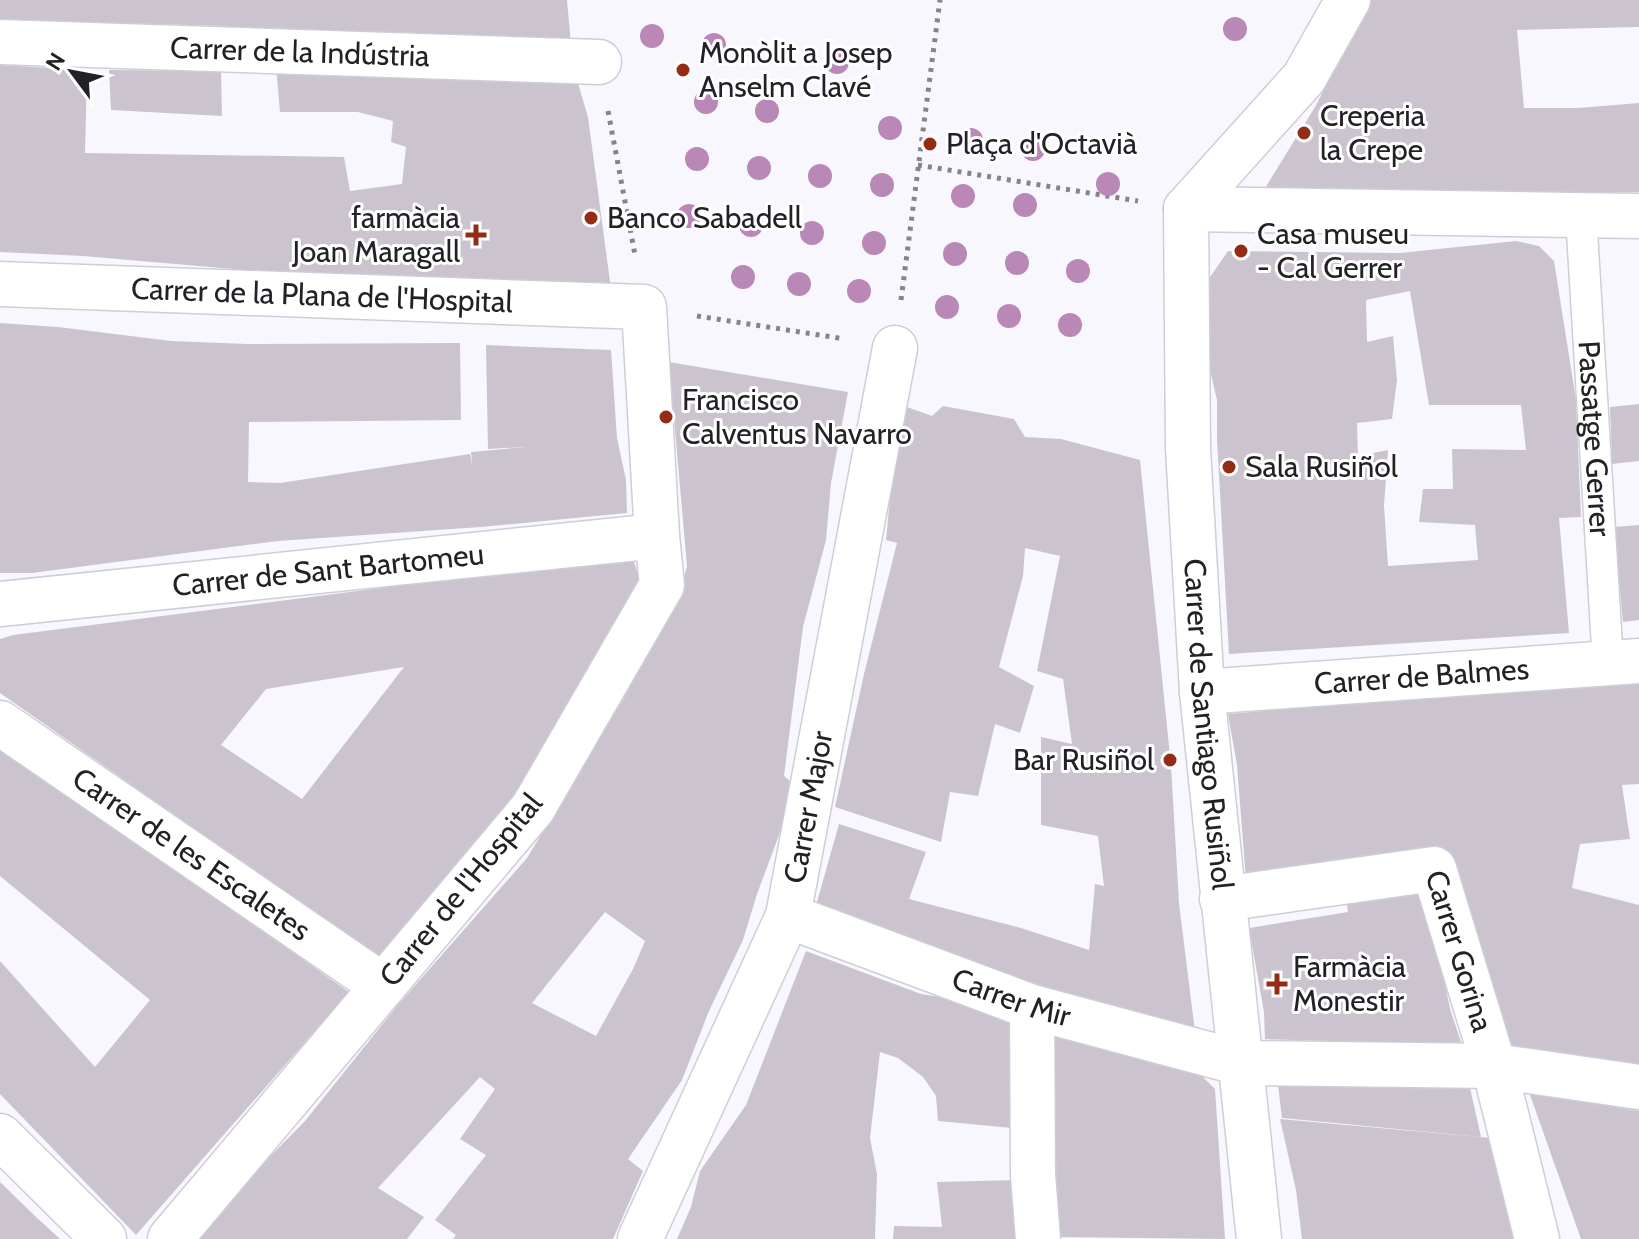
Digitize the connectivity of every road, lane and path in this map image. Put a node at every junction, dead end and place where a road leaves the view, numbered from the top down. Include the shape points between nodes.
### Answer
1 (940, 0) edge
2 (1348, 0) edge
3 (0, 42) edge
4 (599, 62) joint
5 (918, 165) junction
6 (1186, 209) junction
7 (1581, 215) junction
8 (1639, 216) edge
9 (0, 284) edge
10 (644, 307) junction
11 (895, 348) junction
12 (657, 536) junction
13 (0, 604) edge
14 (1624, 662) edge
15 (1202, 692) junction
16 (0, 723) edge
17 (1222, 899) junction
18 (788, 916) junction
19 (383, 986) junction
20 (1032, 1007) junction
21 (1241, 1063) junction
22 (1494, 1066) junction
23 (1639, 1087) edge
24 (0, 1136) edge
25 (104, 1239) edge
26 (170, 1239) edge
27 (640, 1239) edge
28 (1038, 1239) edge
29 (1259, 1239) edge
30 (1537, 1239) edge

1 - 5 path
2 - 6 street via 1304,78
3 - 4 street, Carrer de la Indústria
4 - 10 path
5 - 6 path
5 - 11 path
6 - 7 street
6 - 15 street, Carrer de Santiago Rusiñol via 1188,448
7 - 8 street
7 - 14 lane, Passatge Gerrer
9 - 10 street, Carrer de la Plana de l'Hospital
10 - 11 path
10 - 12 street, Carrer de l'Hospital
11 - 18 street, Carrer Major
12 - 13 street, Carrer de Sant Bartomeu
12 - 19 street, Carrer de l'Hospital via 662,585 533,808
14 - 15 street, Carrer de Balmes
15 - 17 street, Carrer de Santiago Rusiñol
16 - 19 street, Carrer de les Escaletes
17 - 21 street, Carrer de Santiago Rusiñol
17 - 22 street, Carrer Gorina via 1434,869
18 - 20 street, Carrer Mir
18 - 27 street, Carrer Major
19 - 26 street, Carrer de l'Hospital
20 - 21 street, Carrer Mir
20 - 28 street
21 - 22 street, Carrer Mir
21 - 29 street, Carrer de Santiago Rusiñol
22 - 23 street, Carrer Mir
22 - 30 street, Carrer Gorina
24 - 25 street

